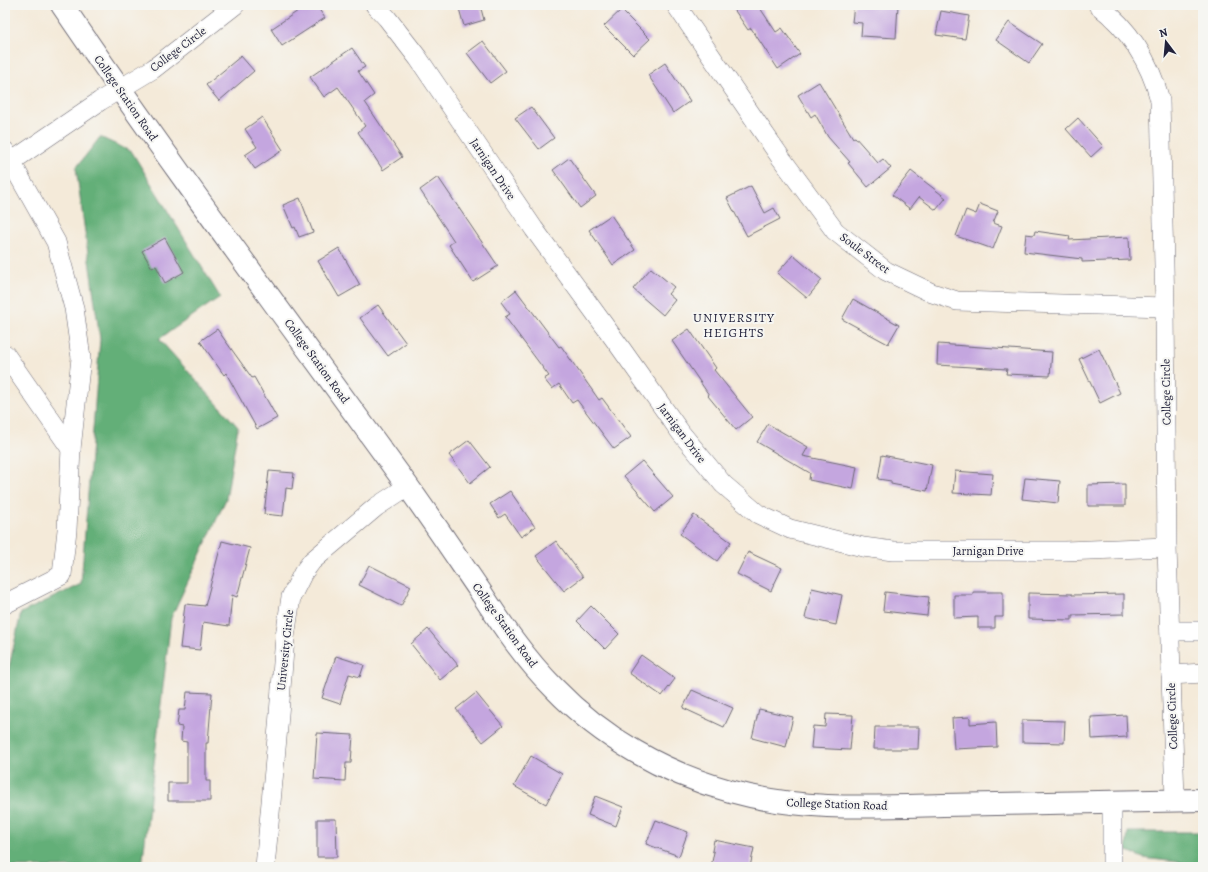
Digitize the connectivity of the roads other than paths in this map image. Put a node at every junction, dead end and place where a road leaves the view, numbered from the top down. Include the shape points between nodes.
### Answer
1 (62, 5) edge
2 (235, 5) edge
3 (375, 5) edge
4 (676, 5) edge
5 (1098, 5) edge
6 (119, 89) junction
7 (7, 159) edge
8 (1165, 307) junction
9 (5, 354) edge
10 (71, 449) junction
11 (408, 486) junction
12 (1167, 547) junction
13 (5, 604) edge
14 (1203, 631) edge
15 (1170, 632) junction
16 (1203, 673) edge
17 (1171, 674) junction
18 (1175, 800) junction
19 (1203, 800) edge
20 (1112, 802) junction
21 (265, 867) edge
22 (1112, 867) edge

1 - 6 main road, College Station Road
2 - 6 street, College Circle via 152,69
3 - 12 street, Jarnigan Drive via 418,58 534,229 681,433 723,484 758,514 790,529 857,546 893,551 1065,551
4 - 8 street, Soule Street via 781,158 835,231 886,271 932,293 957,301
5 - 8 street, College Circle via 1111,15 1132,39 1155,81 1160,100
6 - 7 street, College Circle
6 - 11 main road, College Station Road
7 - 10 street via 56,242 74,308 81,358
8 - 12 street, College Circle
9 - 10 street
10 - 13 street via 62,575
11 - 20 main road, College Station Road via 510,636 555,690 601,729 668,769 730,791 799,805
11 - 21 street, University Circle via 376,507 312,560 290,597
12 - 15 street, College Circle
14 - 15 street
15 - 17 street, College Circle
16 - 17 street
17 - 18 street, College Circle
18 - 19 main road, College Station Road
18 - 20 main road, College Station Road
20 - 22 street

